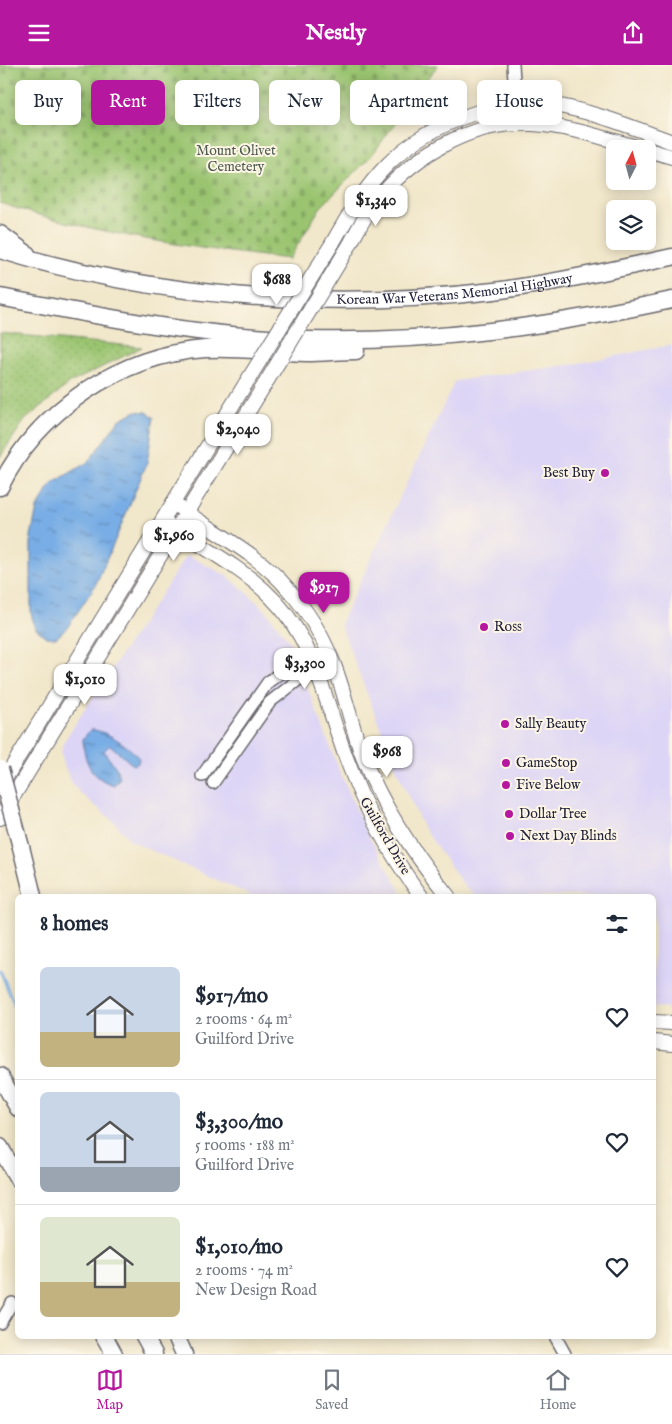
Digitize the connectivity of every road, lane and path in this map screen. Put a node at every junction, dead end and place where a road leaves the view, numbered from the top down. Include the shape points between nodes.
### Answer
1 (513, 65) edge
2 (514, 80) edge
3 (562, 107) edge
4 (477, 114) edge
5 (508, 125) edge
6 (540, 125) edge
7 (611, 140) edge
8 (672, 142) edge
9 (656, 152) edge
10 (672, 157) edge
11 (0, 234) edge
12 (0, 250) edge
13 (672, 257) edge
14 (37, 262) junction
15 (0, 297) edge
16 (672, 300) edge
17 (561, 323) junction
18 (0, 487) edge
19 (173, 503) junction
20 (186, 513) junction
21 (162, 520) junction
22 (176, 530) junction
23 (330, 654) junction
24 (313, 660) junction
25 (0, 769) edge
26 (202, 777) dead end
27 (213, 783) dead end
28 (0, 787) edge
29 (0, 818) edge
30 (33, 894) edge
31 (420, 894) edge
32 (446, 894) edge
33 (656, 1022) edge
34 (672, 1023) edge
35 (656, 1042) edge
36 (672, 1044) edge
37 (0, 1076) edge
38 (15, 1102) edge
39 (0, 1147) edge
40 (15, 1174) edge
41 (12, 1303) dead end
42 (0, 1323) edge
43 (106, 1339) edge
44 (146, 1339) edge
45 (177, 1339) edge
46 (557, 1339) edge
47 (114, 1354) edge
48 (154, 1354) edge
49 (184, 1354) edge
50 (565, 1354) edge

1 - 2 street
3 - 8 main road via 612,120
4 - 19 main road, bridge via 447,123 418,138 384,166 365,188
5 - 20 main road, bridge via 464,135 444,144 413,165 372,207
6 - 7 main road
9 - 10 main road
11 - 14 highway
12 - 14 highway, Korean War Veterans Memorial Highway
13 - 14 highway, Korean War Veterans Memorial Highway via 495,290 370,299 206,293
15 - 17 highway via 172,328 307,340 444,337
16 - 17 highway
17 - 18 highway via 500,335 397,347 307,353 202,349 144,362 115,373 59,410 17,458
19 - 20 main road, Guilford Drive
19 - 21 main road
20 - 22 main road
20 - 23 main road, Guilford Drive via 239,547 288,587
21 - 22 main road, Guilford Drive
21 - 28 main road
22 - 24 main road, Guilford Drive via 272,597
22 - 29 main road
23 - 24 street
23 - 32 main road, Guilford Drive via 362,756 376,787 411,847
24 - 26 street via 293,664 268,682
24 - 27 street via 302,677 270,702
24 - 31 main road, Guilford Drive via 362,800 381,836
25 - 30 highway, bridge
33 - 34 main road
35 - 36 main road
37 - 38 highway
39 - 40 highway
41 - 42 street
43 - 47 highway
44 - 48 highway
45 - 49 highway
46 - 50 street

